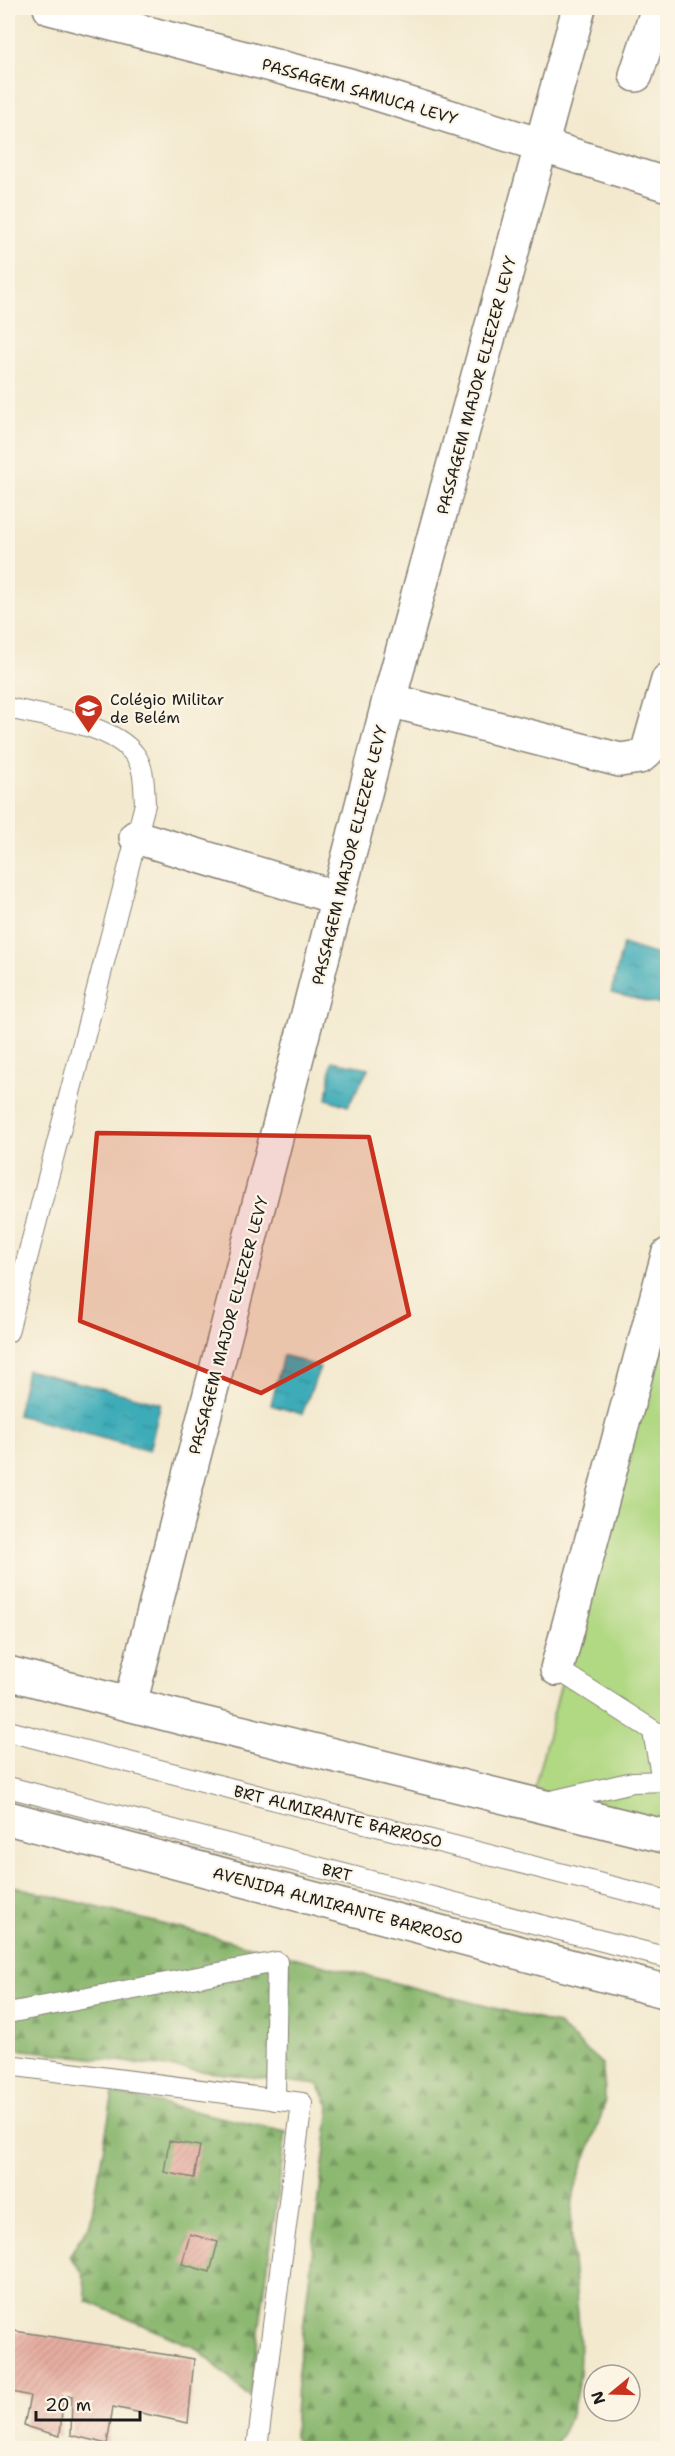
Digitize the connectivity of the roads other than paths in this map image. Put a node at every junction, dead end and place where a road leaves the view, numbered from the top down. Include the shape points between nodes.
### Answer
1 (50, 8) edge
2 (579, 8) edge
3 (658, 8) edge
4 (636, 75) dead end
5 (542, 145) junction
6 (668, 185) edge
7 (668, 680) edge
8 (389, 700) junction
9 (8, 708) edge
10 (136, 837) junction
11 (338, 898) junction
12 (668, 1255) edge
13 (8, 1332) edge
14 (557, 1669) joint
15 (8, 1673) edge
16 (129, 1704) junction
17 (8, 1731) edge
18 (660, 1736) edge
19 (665, 1780) edge
20 (8, 1787) edge
21 (533, 1806) junction
22 (8, 1818) edge
23 (668, 1837) edge
24 (668, 1901) edge
25 (668, 1958) edge
26 (668, 1992) edge
27 (8, 2013) edge
28 (8, 2065) edge
29 (275, 2100) junction
30 (256, 2448) edge

1 - 5 main road, PASSAGEM SAMUCA LEVY via 349,85
2 - 5 main road, PASSAGEM MAJOR ELIEZER LEVY
3 - 4 main road
5 - 6 main road, PASSAGEM SAMUCA LEVY
5 - 8 main road, PASSAGEM MAJOR ELIEZER LEVY
7 - 8 main road via 648,750 631,760
8 - 11 main road, PASSAGEM MAJOR ELIEZER LEVY
9 - 10 lane via 99,730 121,741 136,757 143,777 145,804
10 - 11 main road
10 - 13 lane
11 - 16 main road, PASSAGEM MAJOR ELIEZER LEVY
12 - 14 main road
14 - 18 lane
15 - 16 main road
16 - 21 main road
17 - 24 lane, BRT ALMIRANTE BARROSO
18 - 19 lane
19 - 21 lane via 633,1782
20 - 25 lane, BRT
21 - 23 main road
22 - 26 main road, AVENIDA ALMIRANTE BARROSO
27 - 29 lane via 277,1962
28 - 29 lane
29 - 30 lane via 302,2103

